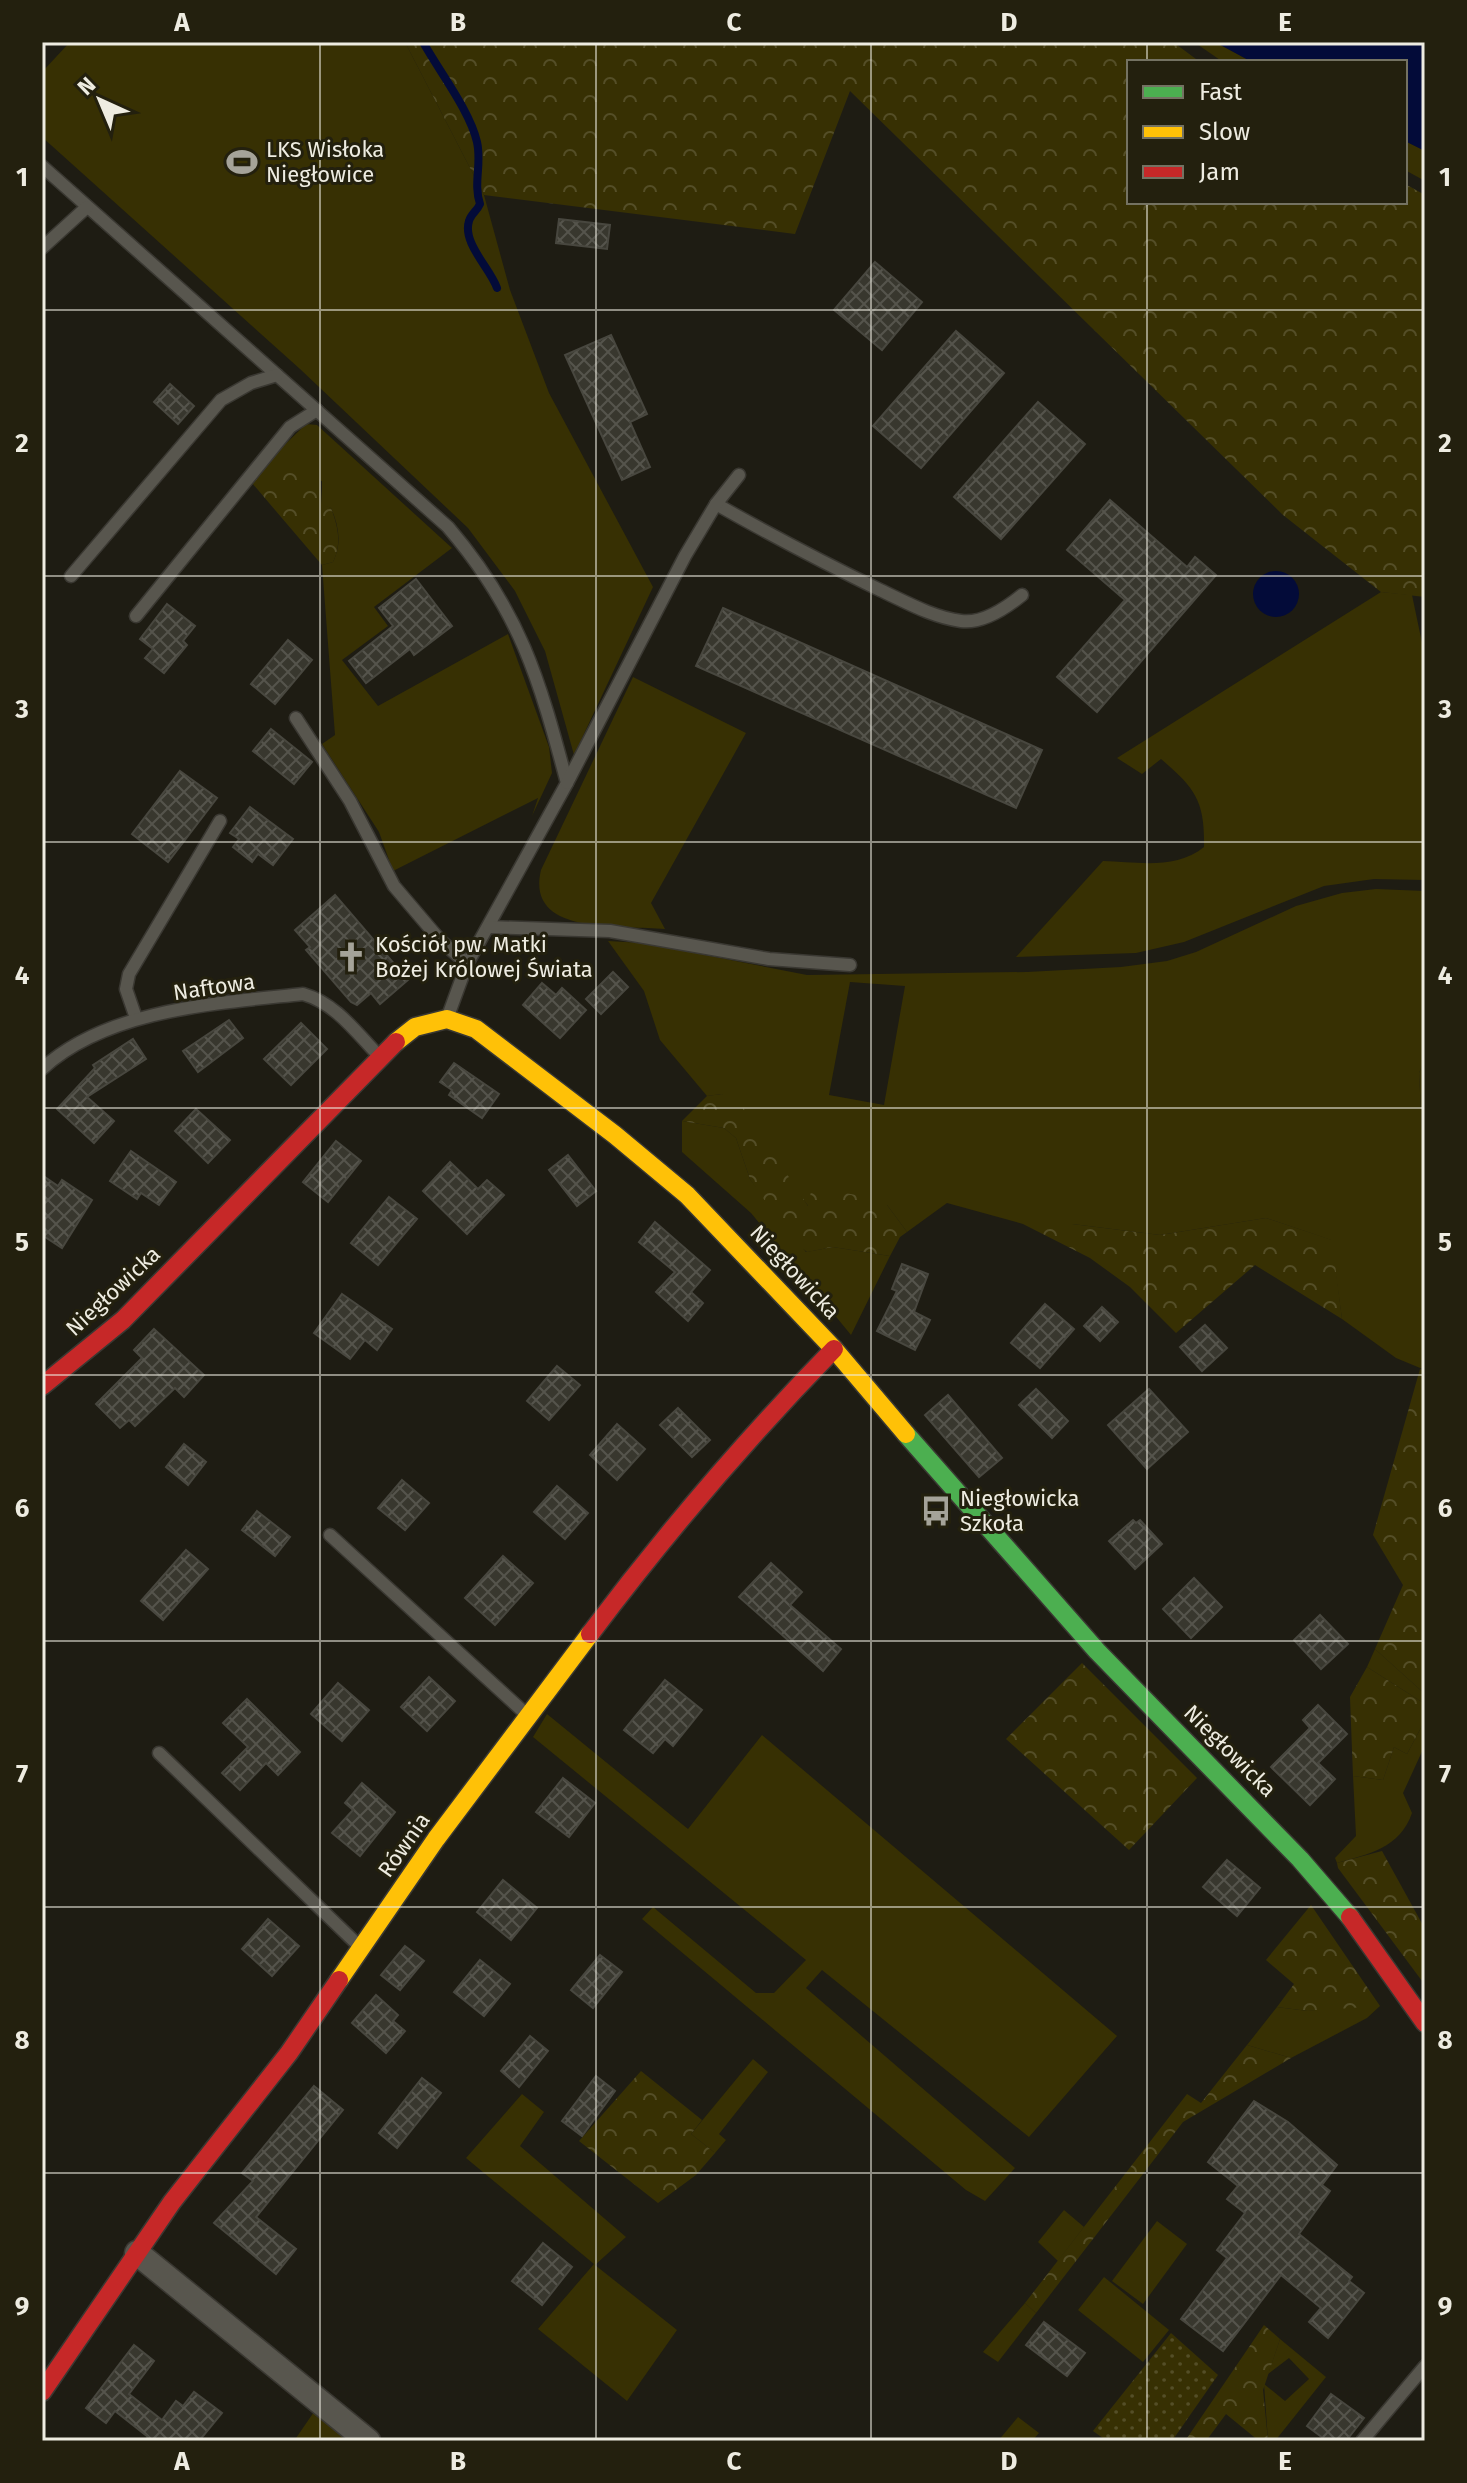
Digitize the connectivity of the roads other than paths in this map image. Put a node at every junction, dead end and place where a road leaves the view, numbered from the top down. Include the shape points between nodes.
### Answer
1 (42, 166) edge
2 (87, 207) junction
3 (42, 248) edge
4 (277, 375) junction
5 (317, 410) junction
6 (739, 475) dead end
7 (716, 504) junction
8 (71, 576) dead end
9 (1022, 595) dead end
10 (136, 616) dead end
11 (296, 718) dead end
12 (567, 783) junction
13 (220, 821) dead end
14 (489, 927) junction
15 (467, 964) junction
16 (850, 965) dead end
17 (136, 1018) junction
18 (447, 1019) junction
19 (380, 1058) junction
20 (42, 1069) edge
21 (834, 1349) junction
22 (42, 1386) edge
23 (330, 1535) dead end
24 (528, 1716) junction
25 (159, 1753) dead end
26 (361, 1948) junction
27 (1425, 2023) edge
28 (137, 2253) junction
29 (1425, 2366) edge
30 (42, 2392) edge
31 (368, 2441) edge
32 (1362, 2441) edge

1 - 2 lane
2 - 3 lane
2 - 4 lane
4 - 5 lane
4 - 8 lane via 221,400
5 - 10 lane via 290,427
5 - 12 lane via 448,527 500,594 529,656
6 - 7 lane
7 - 9 lane via 851,576 943,616 980,618
7 - 12 lane
11 - 15 lane via 350,801 394,886
12 - 14 lane
13 - 17 lane via 129,974 126,989
14 - 15 lane
14 - 16 lane via 610,931 769,959
15 - 18 lane
17 - 19 lane, Naftowa via 303,994 334,1010
17 - 20 lane, Naftowa via 80,1041
18 - 19 street, Niegłowicka via 415,1027
18 - 21 street, Niegłowicka via 491,1038 687,1195
19 - 22 street, Niegłowicka via 123,1320
21 - 24 street, Równia via 755,1429 657,1545
21 - 27 street, Niegłowicka via 968,1509 1097,1651 1300,1859 1353,1921
23 - 24 lane
24 - 26 street, Równia
25 - 26 lane
26 - 28 street, Równia via 289,2053
28 - 30 street, Równia
28 - 31 street
29 - 32 lane

